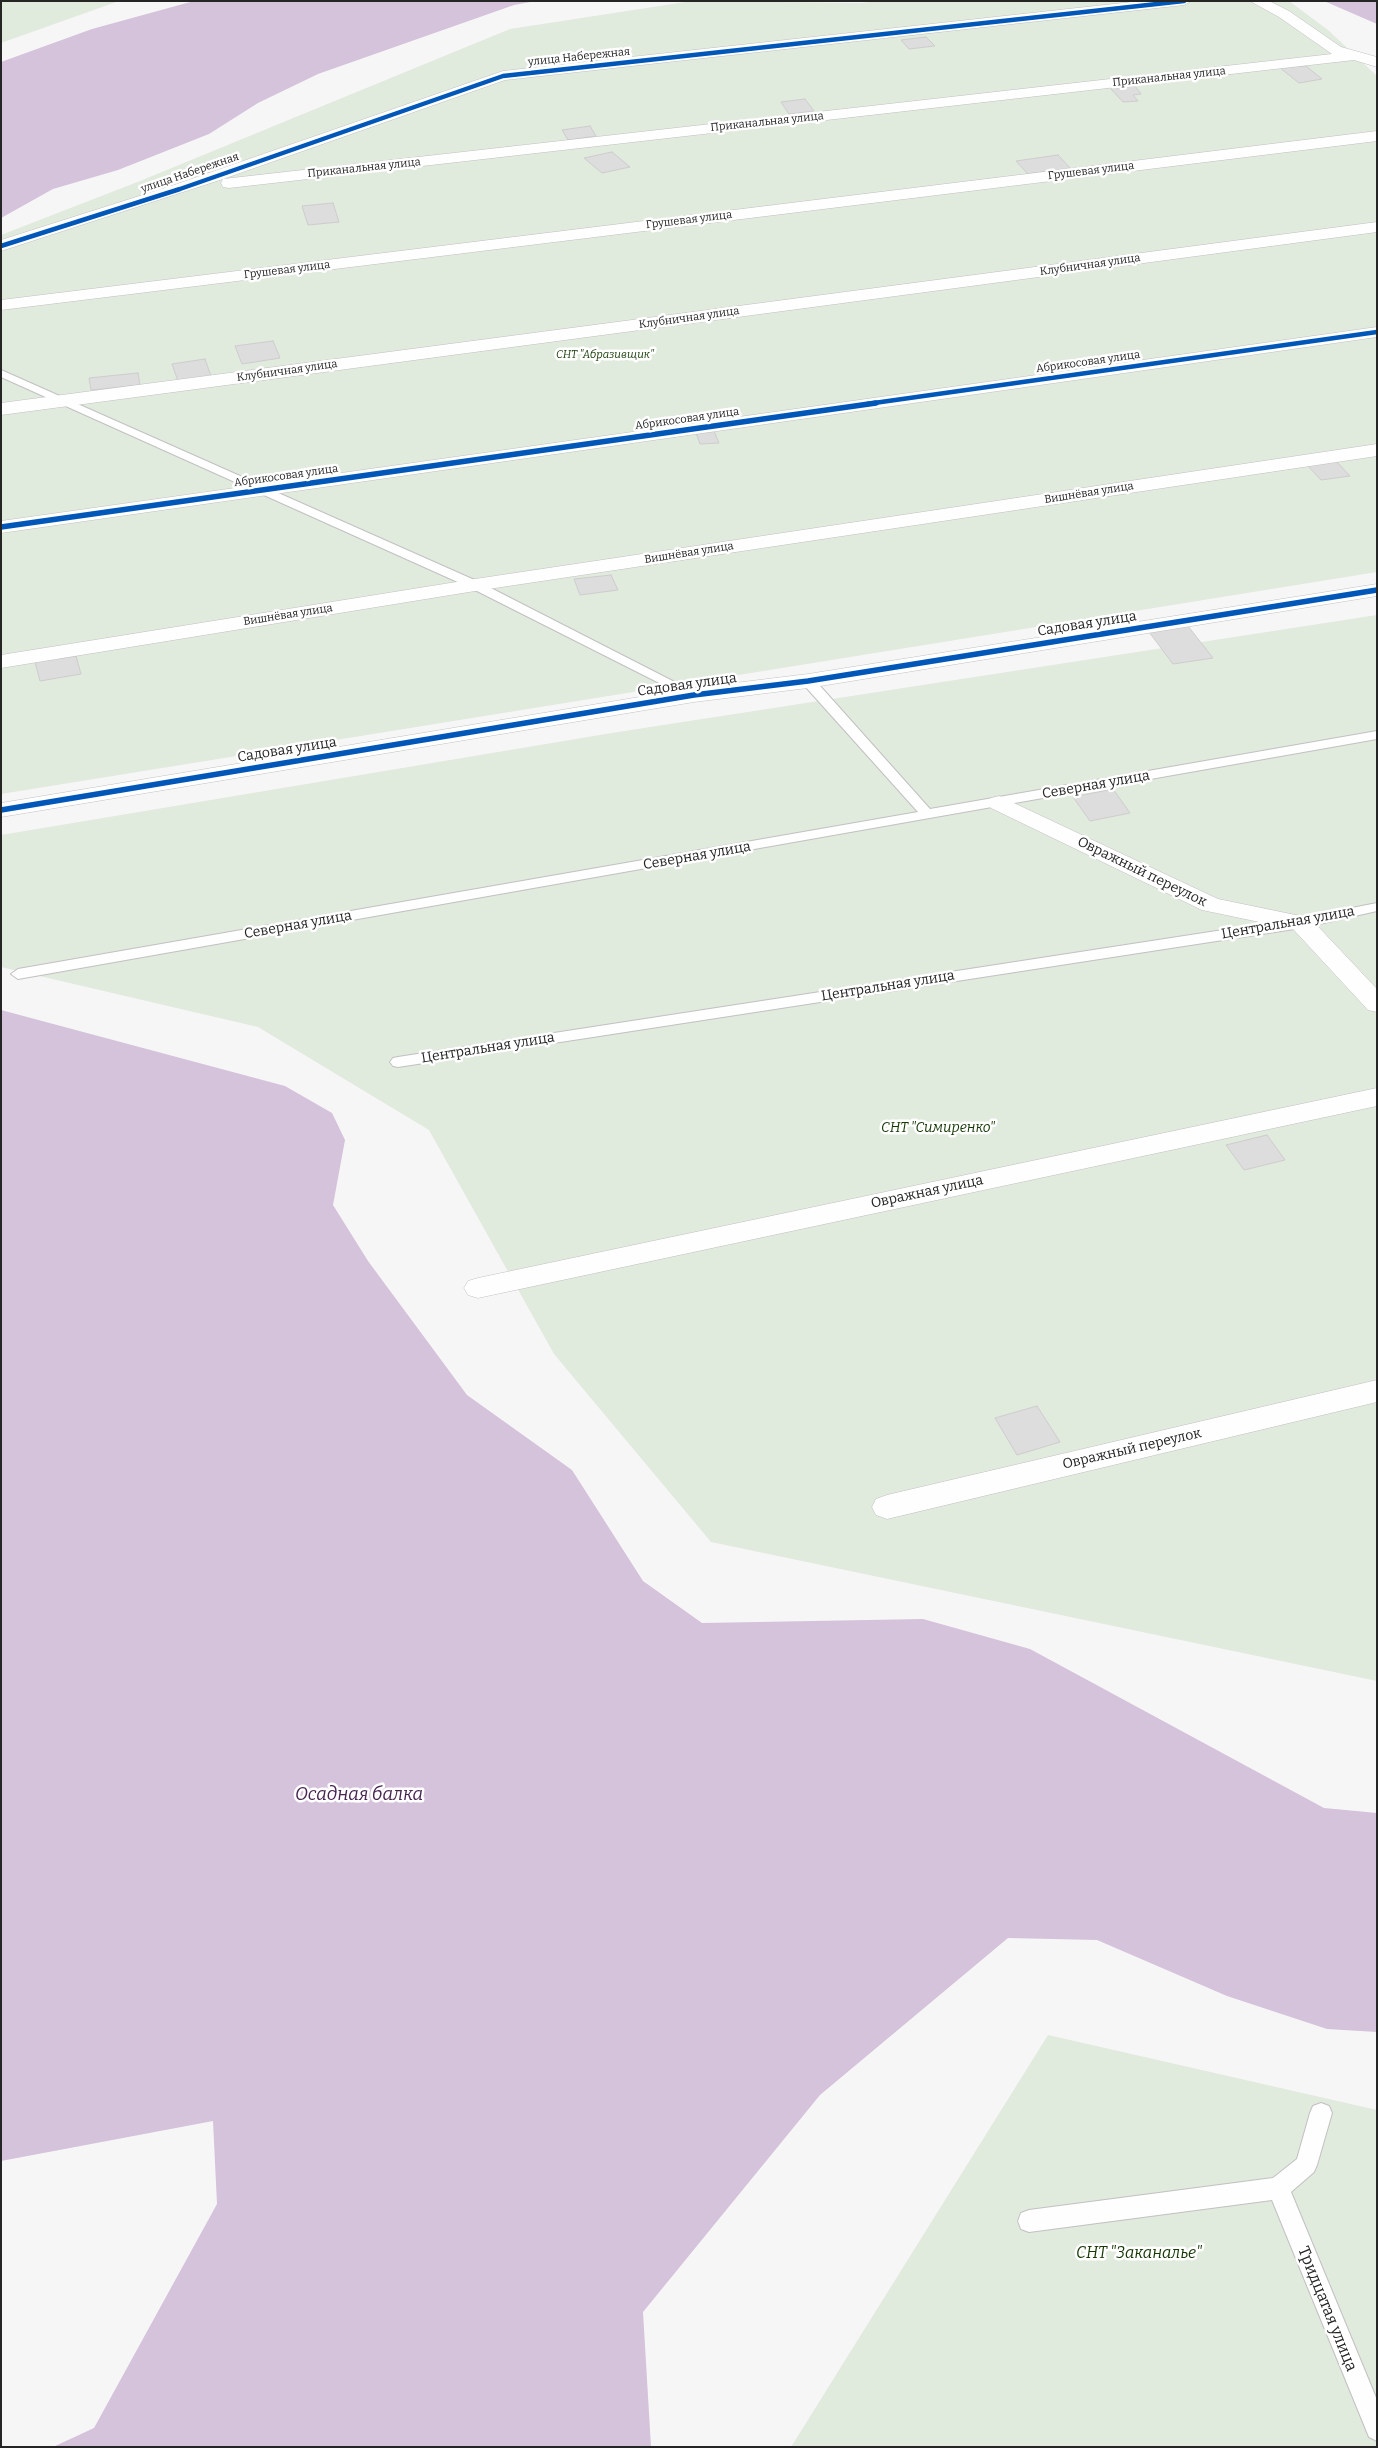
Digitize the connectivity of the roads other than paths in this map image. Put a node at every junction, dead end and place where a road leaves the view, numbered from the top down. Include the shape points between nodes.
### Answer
1 (1184, 1) edge
2 (1257, 1) edge
3 (1353, 56) junction
4 (1377, 62) edge
5 (1377, 136) edge
6 (180, 188) junction
7 (1377, 228) edge
8 (1, 246) edge
9 (1, 305) edge
10 (1377, 332) edge
11 (1, 373) edge
12 (61, 401) junction
13 (1, 409) edge
14 (1377, 450) edge
15 (267, 490) junction
16 (1, 527) edge
17 (475, 585) junction
18 (1377, 590) edge
19 (1, 662) edge
20 (808, 681) junction
21 (694, 695) junction
22 (1377, 735) edge
23 (999, 803) junction
24 (1, 810) edge
25 (928, 815) junction
26 (1377, 907) edge
27 (1301, 922) junction
28 (18, 974) dead end
29 (1377, 1004) edge
30 (398, 1062) dead end
31 (1377, 1097) edge
32 (478, 1288) dead end
33 (1377, 1391) edge
34 (888, 1507) dead end
35 (1321, 2113) dead end
36 (1278, 2188) junction
37 (1029, 2221) dead end
38 (1377, 2430) edge

1 - 6 street, улица Набережная via 503,76
2 - 3 street via 1284,14 1336,50
3 - 4 street
3 - 6 street, Приканальная улица
5 - 9 street, Грушевая улица
6 - 8 street, улица Набережная
7 - 12 street, Клубничная улица
10 - 15 street, Абрикосовая улица
11 - 12 lane
12 - 13 street, Клубничная улица
12 - 15 lane
14 - 17 street, Вишнёвая улица
15 - 16 street, Абрикосовая улица
15 - 17 lane
17 - 19 street, Вишнёвая улица
17 - 21 lane
18 - 20 street, Садовая улица
20 - 21 street, Садовая улица
20 - 25 lane
21 - 24 street, Садовая улица
22 - 23 lane, Северная улица
23 - 25 lane, Северная улица
23 - 27 street, Овражный переулок via 1211,905
25 - 28 lane, Северная улица
26 - 27 lane, Центральная улица
27 - 29 street
27 - 30 lane, Центральная улица
31 - 32 street, Овражная улица
33 - 34 street, Овражный переулок
35 - 36 lane via 1306,2165
36 - 37 lane
36 - 38 lane, Тридцатая улица

